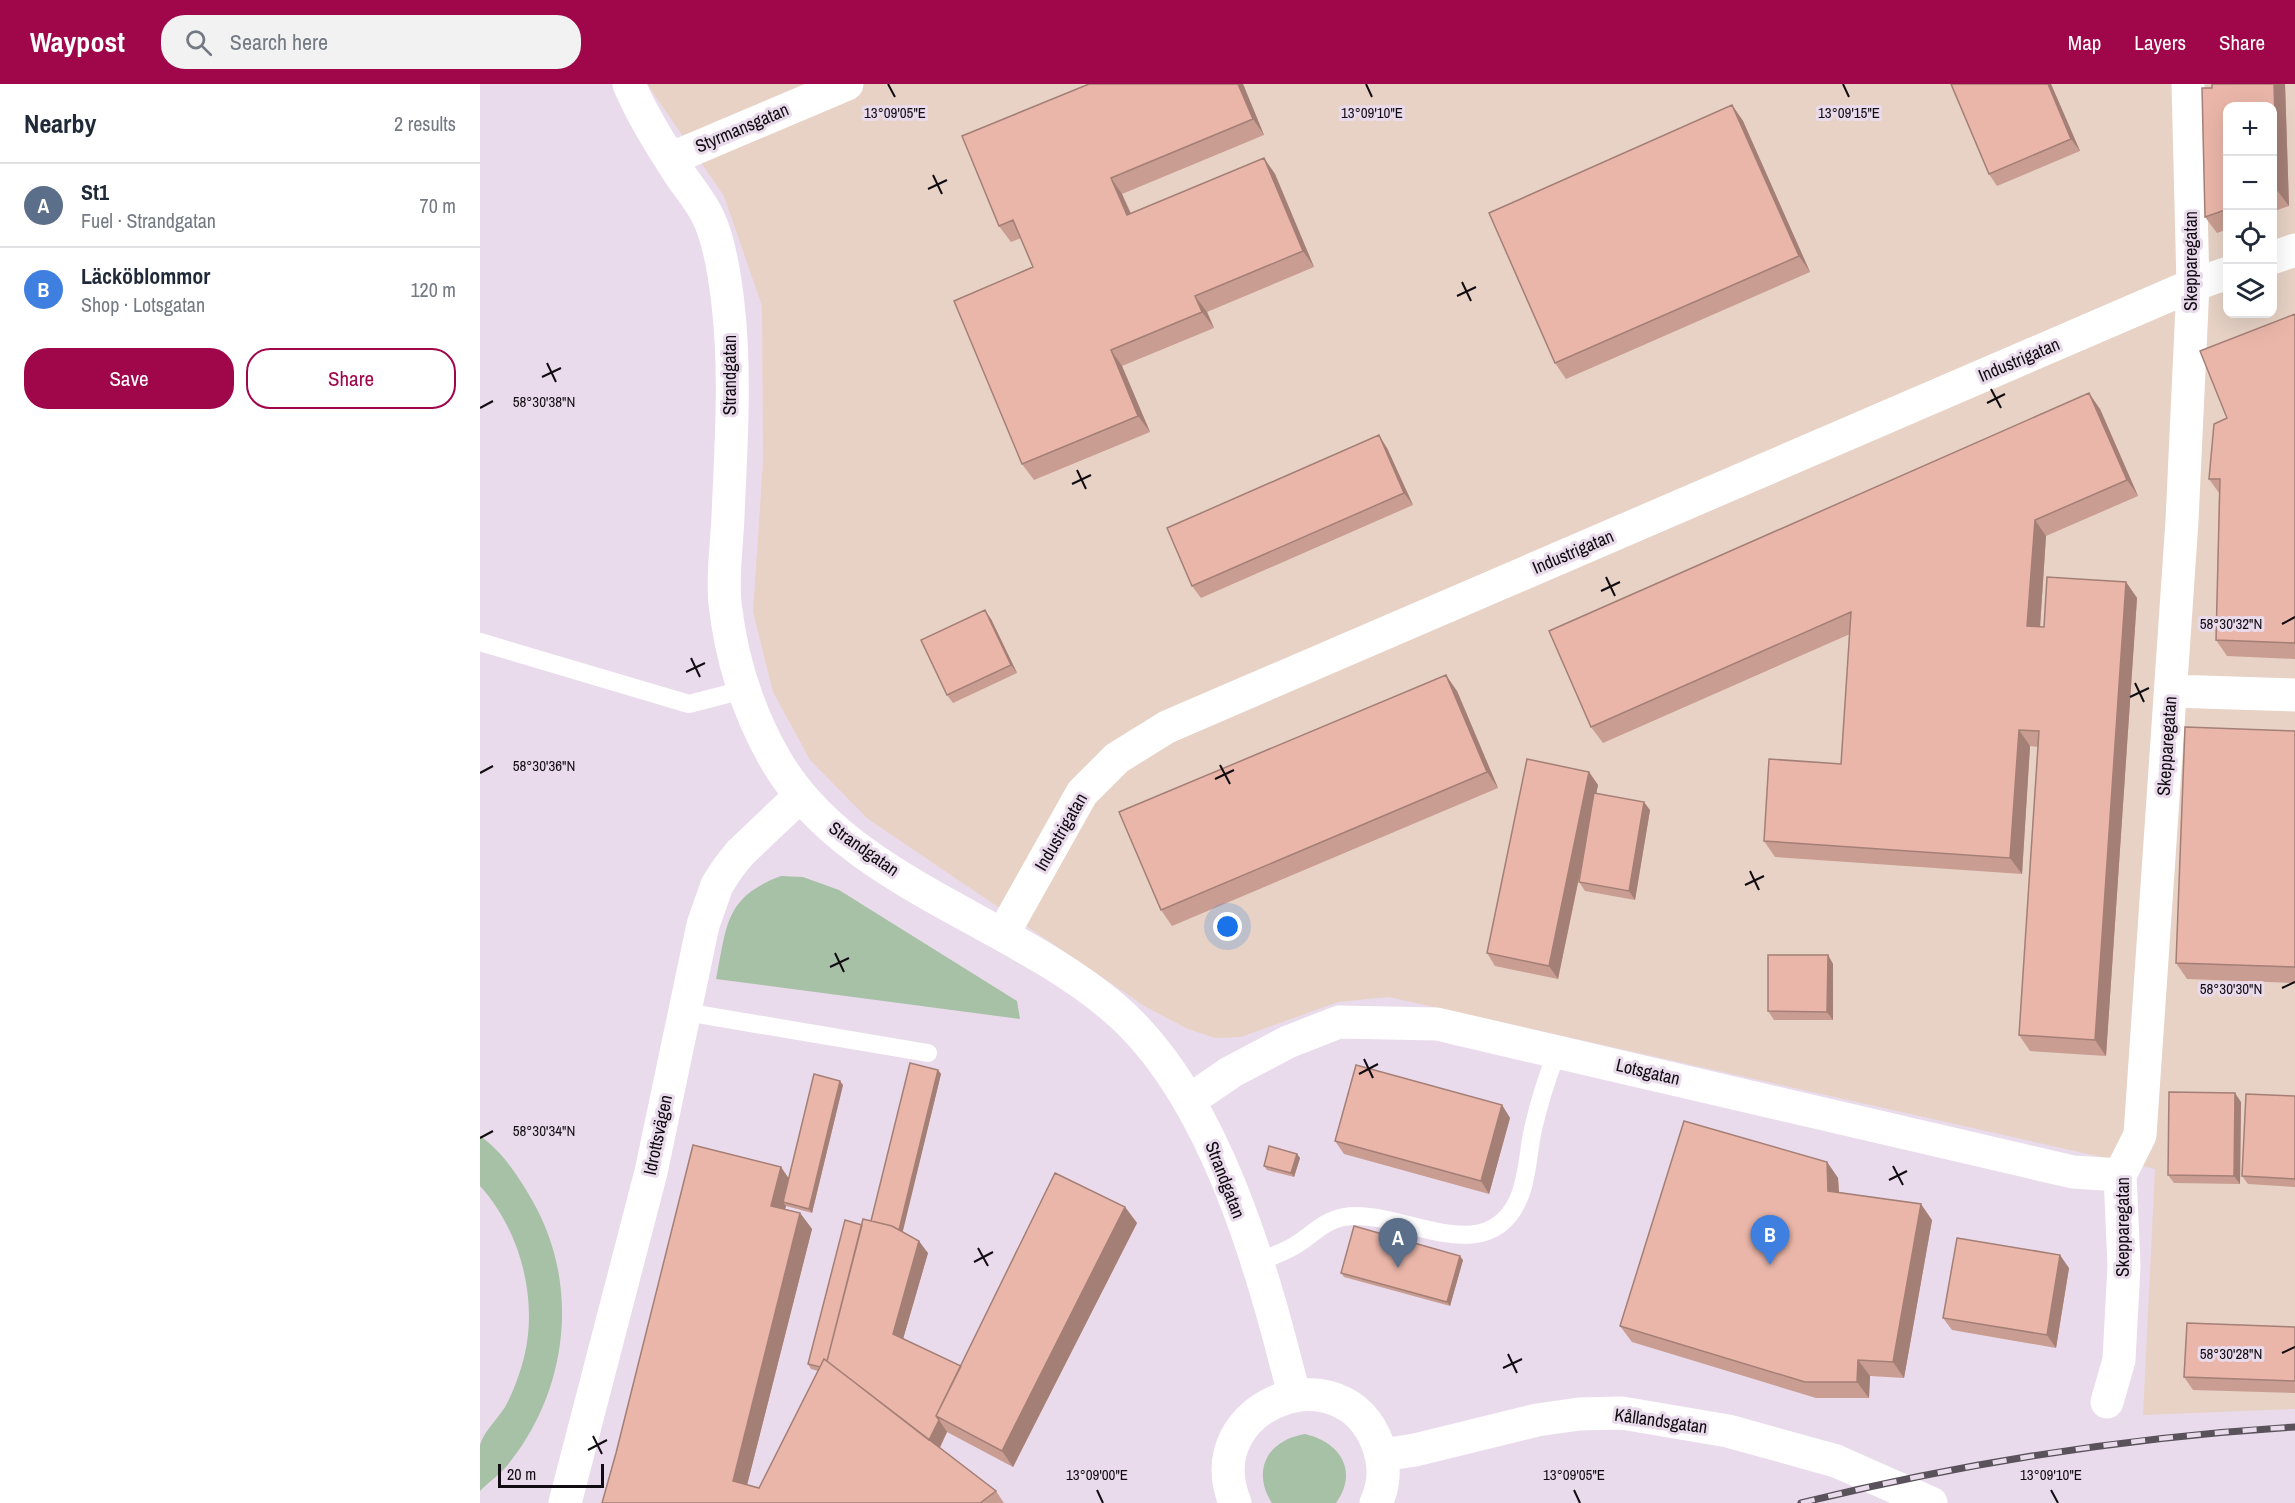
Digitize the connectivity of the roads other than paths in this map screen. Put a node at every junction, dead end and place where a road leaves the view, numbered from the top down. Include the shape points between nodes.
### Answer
1 (629, 84) edge
2 (847, 84) edge
3 (2188, 84) edge
4 (670, 159) junction
5 (2295, 250) edge
6 (2277, 256) edge
7 (2223, 275) edge
8 (2193, 285) junction
9 (480, 642) edge
10 (743, 690) junction
11 (2171, 691) junction
12 (2295, 695) edge
13 (800, 796) junction
14 (1003, 934) junction
15 (685, 1012) junction
16 (1557, 1051) junction
17 (928, 1053) dead end
18 (1190, 1100) junction
19 (2120, 1175) junction
20 (1257, 1263) junction
21 (1294, 1395) junction
22 (2107, 1402) dead end
23 (1382, 1455) junction
24 (1224, 1499) edge
25 (565, 1503) edge
26 (1376, 1503) edge
27 (1931, 1503) edge

1 - 4 street, Strandgatan
2 - 4 street, Styrmansgatan
3 - 8 street, Skepparegatan
4 - 10 street, Strandgatan via 710,219 728,304 731,349 725,600
5 - 6 street
7 - 8 street, Industrigatan
8 - 11 street, Skepparegatan
8 - 14 street, Industrigatan via 1167,727 1117,758 1082,793
9 - 10 lane via 689,704
10 - 13 street, Strandgatan via 776,760
11 - 12 street
11 - 19 street, Skepparegatan via 2140,1135
13 - 14 street, Strandgatan via 830,828 859,849
13 - 15 street, Idrottsvägen via 740,853 717,885 703,925
14 - 18 street, Strandgatan via 1114,1008 1143,1037
15 - 17 lane
15 - 25 street, Idrottsvägen via 651,1172
16 - 18 street, Lotsgatan via 1437,1024 1339,1022 1288,1042 1231,1072
16 - 19 street, Lotsgatan via 2073,1172
16 - 20 lane via 1541,1097 1518,1200 1502,1224 1478,1236 1435,1232 1365,1216 1344,1217 1324,1223 1296,1246
18 - 20 street, Strandgatan via 1221,1166
19 - 22 street, Skepparegatan via 2124,1266 2119,1360
20 - 21 street, Strandgatan
21 - 23 street via 1332,1398 1350,1408 1365,1421
21 - 24 street via 1276,1400 1246,1421 1236,1436 1228,1463
23 - 26 street via 1384,1475
23 - 27 street, Kållandsgatan via 1537,1420 1622,1413 1728,1431 1836,1461

